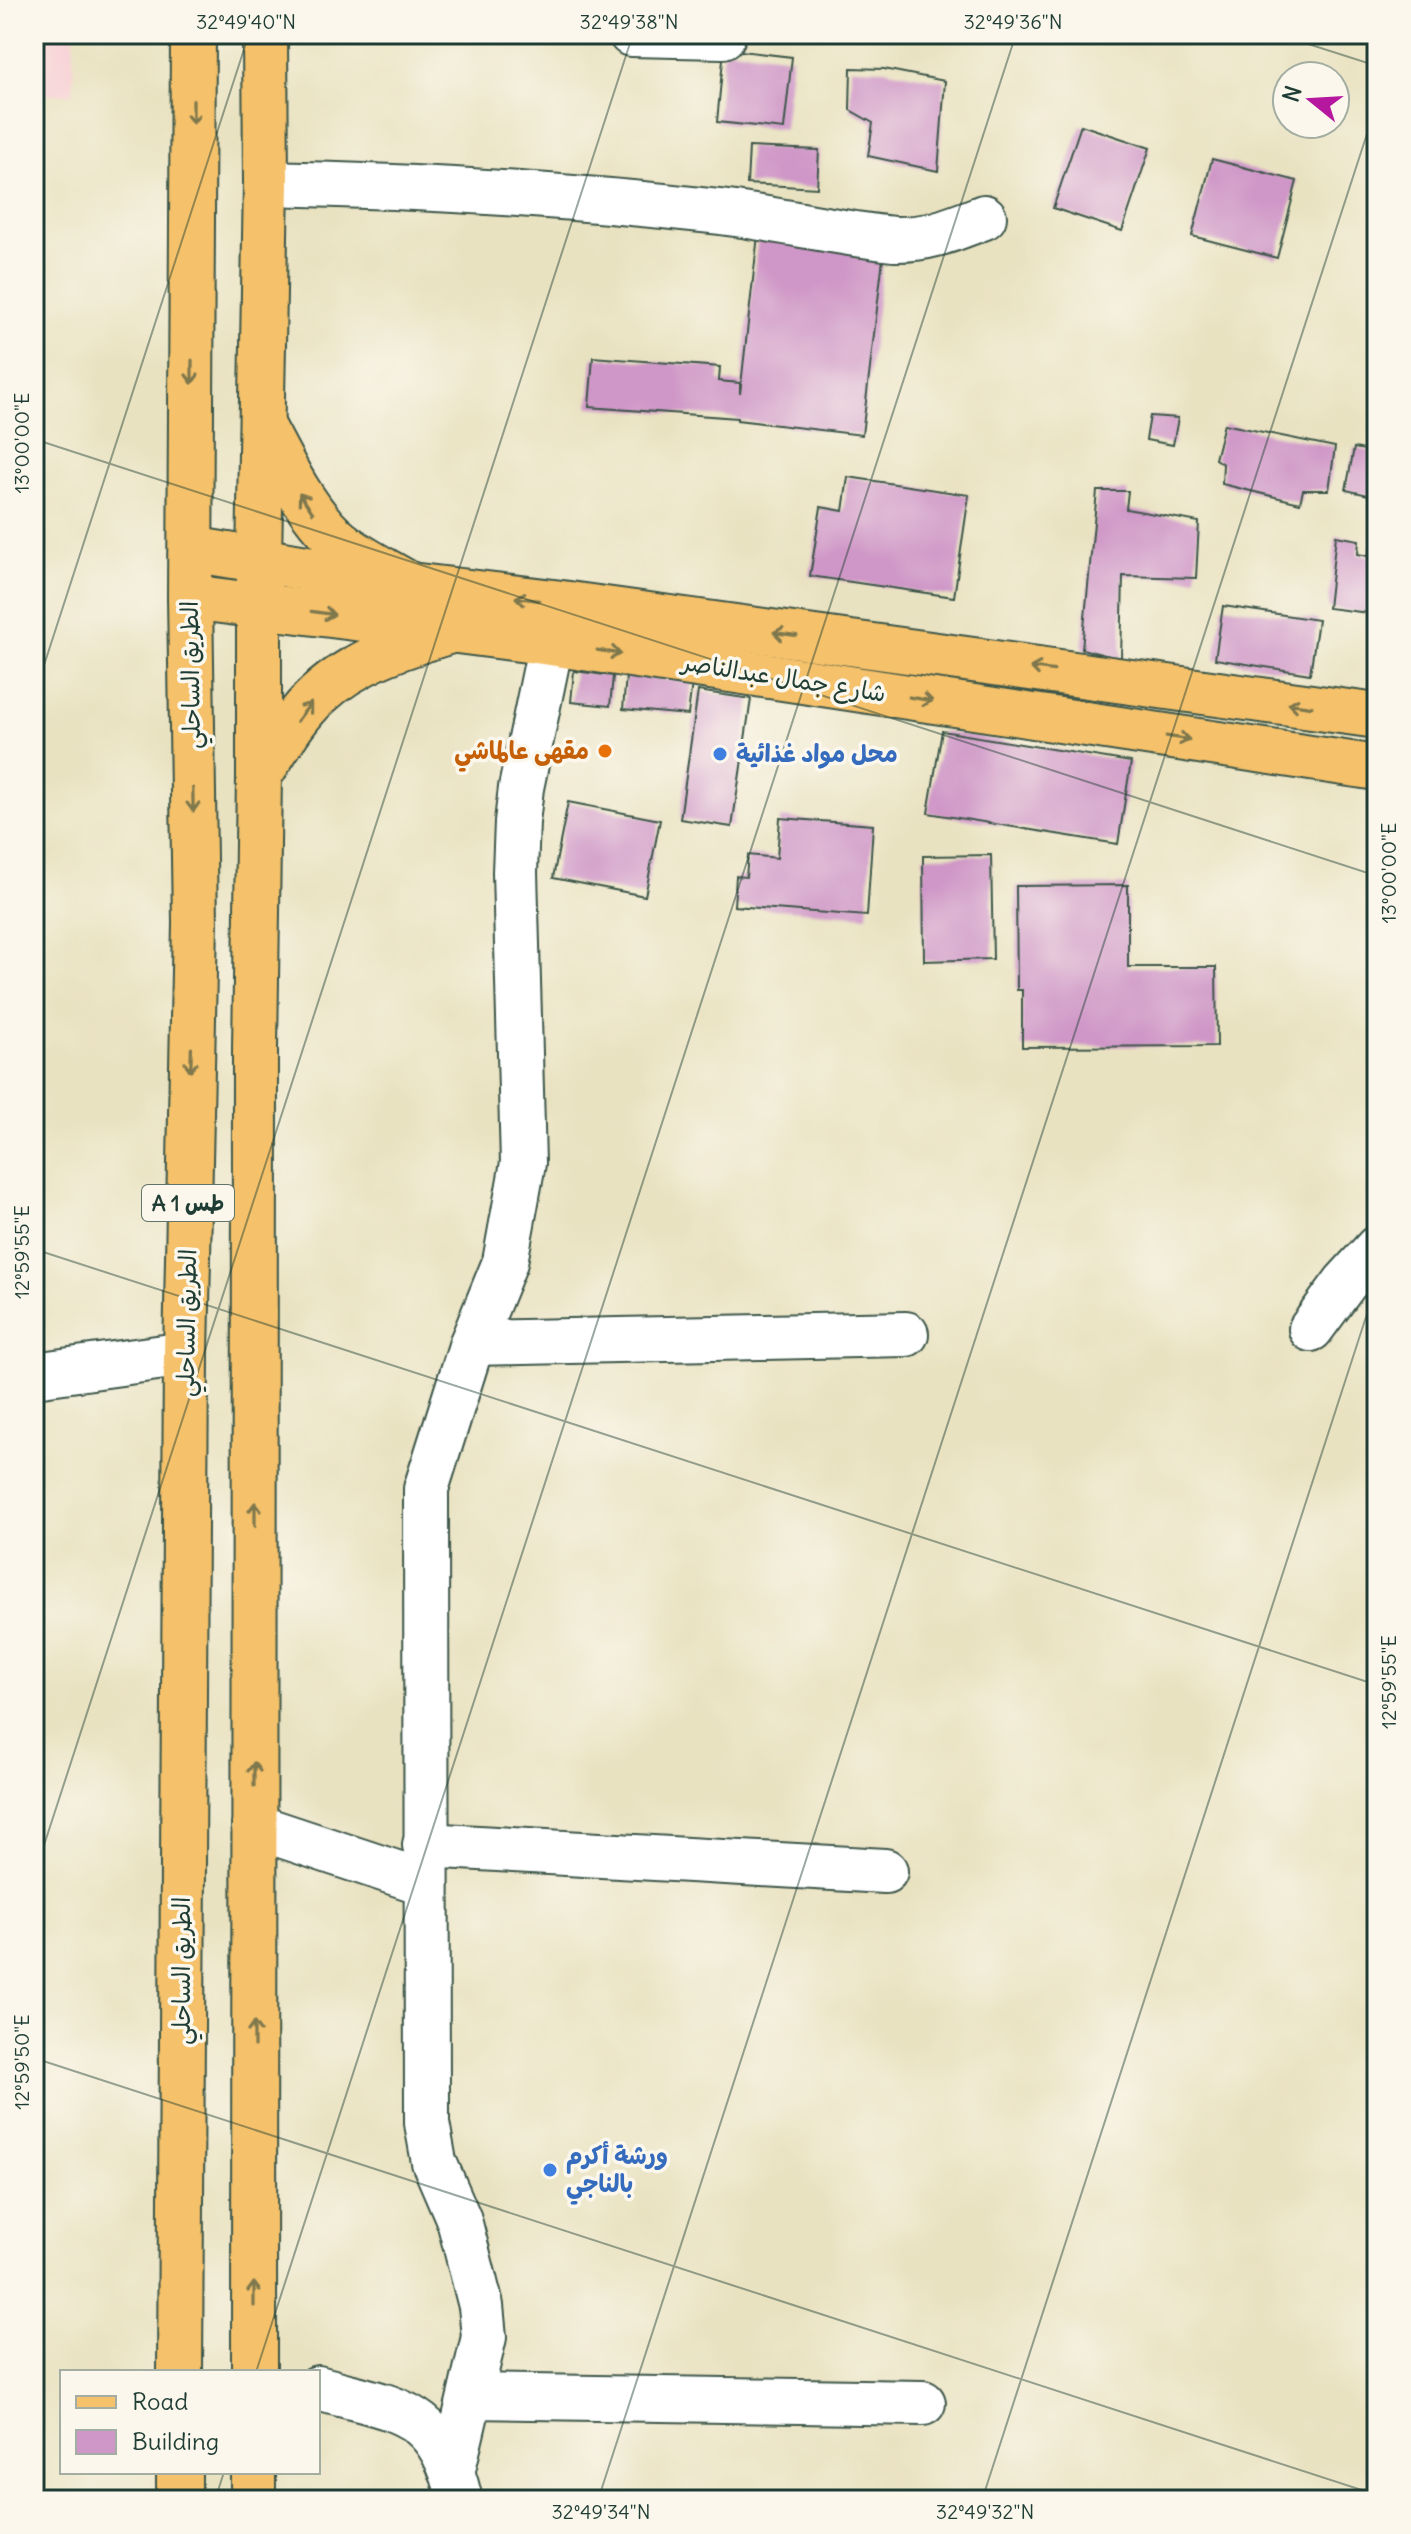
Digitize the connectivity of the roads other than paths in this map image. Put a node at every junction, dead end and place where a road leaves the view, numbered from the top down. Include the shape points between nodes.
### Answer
1 (193, 34) edge
2 (265, 34) edge
3 (631, 34) edge
4 (723, 36) dead end
5 (266, 183) junction
6 (984, 217) dead end
7 (261, 424) junction
8 (191, 549) junction
9 (259, 560) junction
10 (410, 585) junction
11 (190, 597) junction
12 (258, 604) junction
13 (451, 631) junction
14 (551, 643) junction
15 (1377, 716) edge
16 (1377, 768) edge
17 (259, 776) junction
18 (1377, 1248) edge
19 (1311, 1329) dead end
20 (906, 1334) dead end
21 (472, 1343) junction
22 (186, 1354) junction
23 (34, 1375) edge
24 (254, 1826) junction
25 (425, 1864) junction
26 (885, 1871) dead end
27 (180, 2370) edge
28 (257, 2370) edge
29 (320, 2389) edge
30 (471, 2396) junction
31 (923, 2403) dead end
32 (179, 2474) edge
33 (253, 2474) edge
34 (457, 2484) edge
35 (179, 2500) edge
36 (253, 2500) edge

1 -> 8 main road, الطريق الساحلي / A 1 طس
2 - 5 main road, A 1 طس
3 - 4 street
5 - 6 street via 624,202 894,239 939,235
5 - 7 main road, A 1 طس
7 - 9 main road, A 1 طس
10 -> 7 main road via 328,531 303,500
8 - 9 main road, شارع جمال عبدالناصر
8 - 11 main road, الطريق الساحلي / A 1 طس
9 - 10 main road, شارع جمال عبدالناصر
9 - 12 main road, A 1 طس
15 -> 10 main road, شارع جمال عبدالناصر
11 - 12 main road, شارع جمال عبدالناصر
11 -> 22 main road, الطريق الساحلي / A 1 طس via 195,923
12 -> 13 main road, شارع جمال عبدالناصر
12 - 17 main road, A 1 طس
13 - 14 main road, شارع جمال عبدالناصر
17 -> 13 main road via 316,697 352,668 394,648
14 -> 16 main road, شارع جمال عبدالناصر
14 - 21 street via 517,822 523,1163 505,1262
24 -> 17 main road, A 1 طس
18 - 19 street
20 - 21 street
21 - 25 street via 426,1489
22 - 23 street
22 - 27 main road, الطريق الساحلي / A 1 طس
24 - 25 street
28 -> 24 main road, A 1 طس
25 - 26 street
25 - 30 street via 427,2123 434,2162 459,2220 481,2306 484,2337
29 - 34 street via 416,2419 431,2432
30 - 31 street
30 - 34 street
32 - 35 main road
33 - 36 main road

